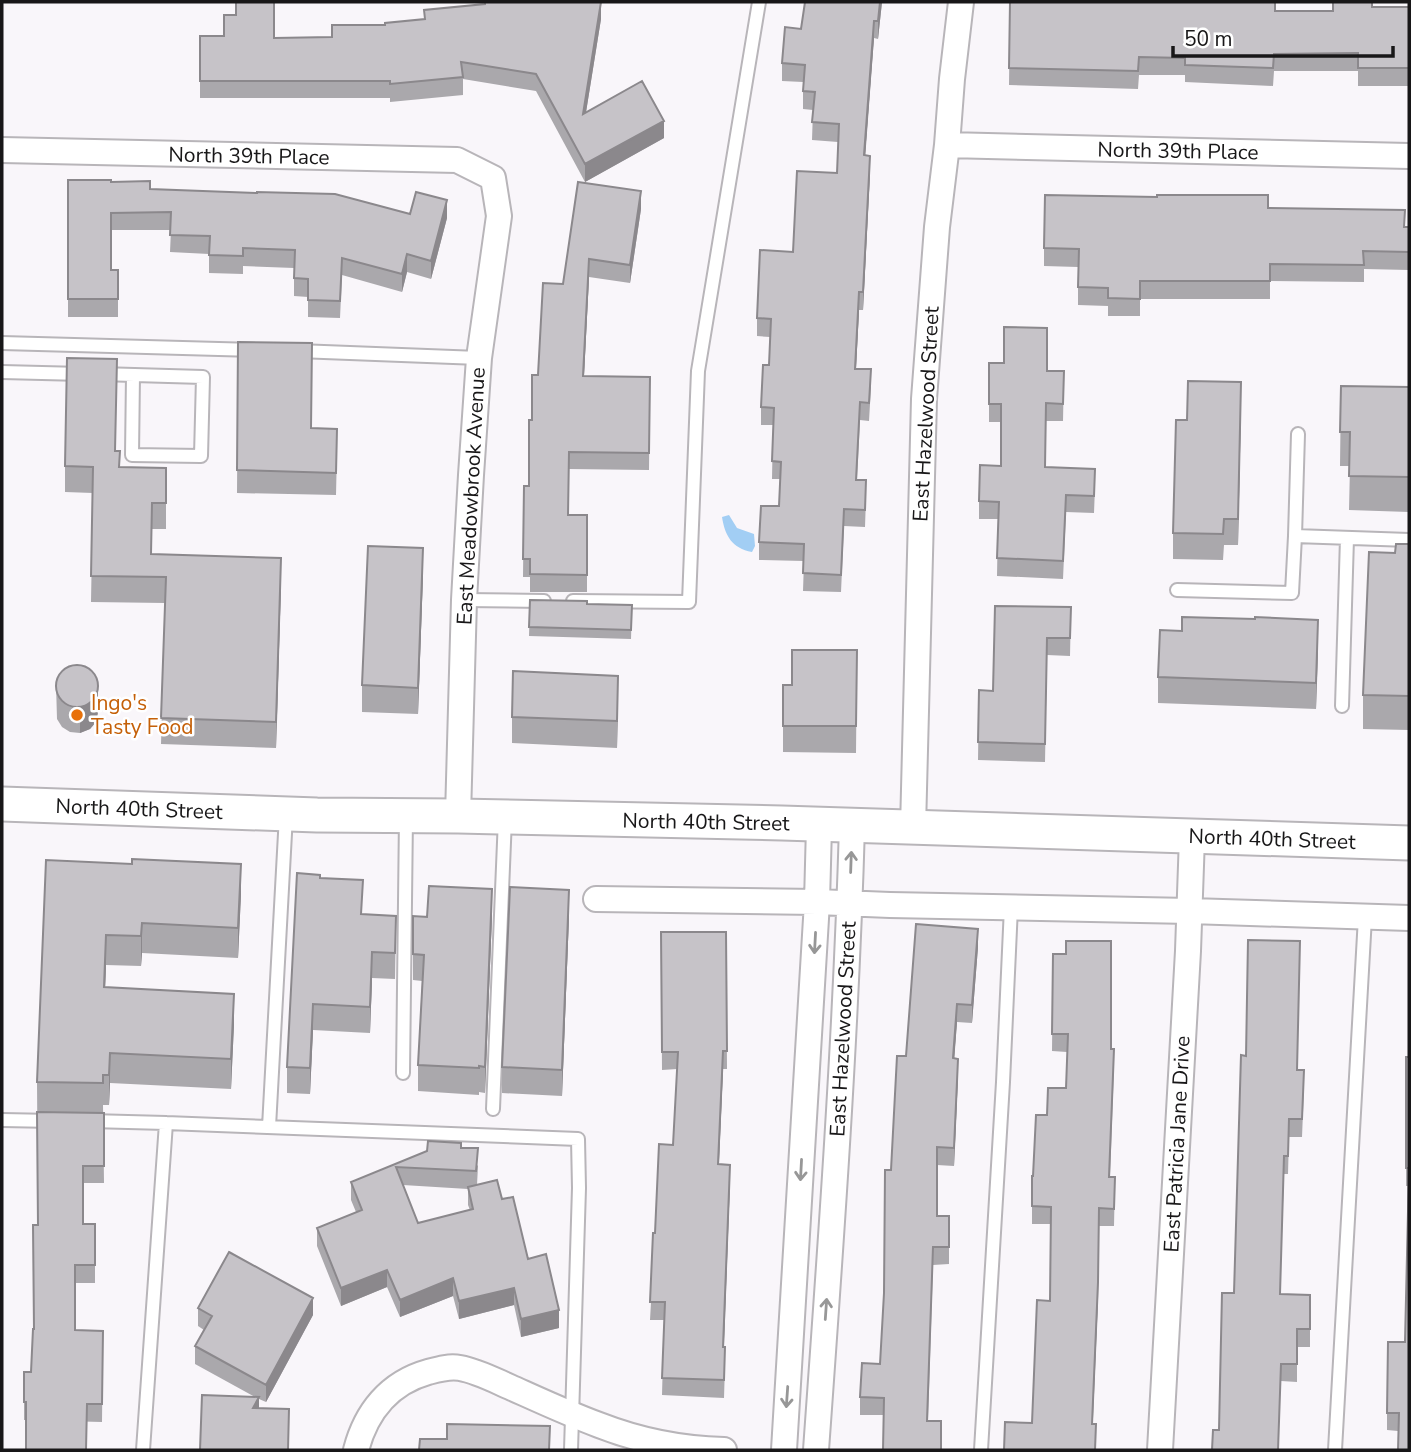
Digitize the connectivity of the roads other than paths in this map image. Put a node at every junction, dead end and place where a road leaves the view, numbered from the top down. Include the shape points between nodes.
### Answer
1 (759, 2) edge
2 (961, 2) edge
3 (947, 145) junction
4 (2, 150) edge
5 (1409, 156) edge
6 (493, 178) joint
7 (2, 343) edge
8 (267, 350) edge
9 (281, 351) edge
10 (479, 358) junction
11 (2, 372) edge
12 (133, 375) junction
13 (1298, 434) dead end
14 (1295, 536) junction
15 (1347, 538) junction
16 (1409, 540) edge
17 (1177, 590) dead end
18 (464, 600) junction
19 (1342, 706) dead end
20 (2, 804) edge
21 (286, 814) junction
22 (406, 816) junction
23 (458, 816) junction
24 (505, 817) junction
25 (819, 825) junction
26 (852, 826) junction
27 (913, 828) junction
28 (1192, 837) junction
29 (1409, 843) edge
30 (596, 899) dead end
31 (817, 902) junction
32 (850, 903) junction
33 (1011, 907) junction
34 (1190, 911) junction
35 (1365, 917) junction
36 (1409, 918) edge
37 (403, 1073) dead end
38 (494, 1109) dead end
39 (2, 1120) edge
40 (70, 1121) edge
41 (84, 1121) edge
42 (166, 1123) junction
43 (270, 1127) junction
44 (797, 1230) junction
45 (832, 1232) junction
46 (572, 1414) junction
47 (144, 1450) edge
48 (356, 1450) edge
49 (571, 1450) edge
50 (724, 1450) edge
51 (784, 1450) edge
52 (816, 1450) edge
53 (981, 1450) edge
54 (1160, 1450) edge
55 (1335, 1450) edge

1 - 18 lane via 698,371 689,602
2 - 3 street, East Hazelwood Street
3 - 5 street, North 39th Place
3 - 27 street, East Hazelwood Street via 924,399
4 - 6 street, North 39th Place via 457,160
6 - 10 street, East Meadowbrook Avenue via 499,216
7 - 8 lane
9 - 10 lane
10 - 18 street, East Meadowbrook Avenue
11 - 12 lane
12 - 12 lane via 203,377 201,456 132,455
13 - 14 lane
14 - 15 lane
14 - 17 lane via 1292,593
15 - 16 lane
15 - 19 lane
18 - 23 street, East Meadowbrook Avenue
20 - 21 main road, North 40th Street
21 - 22 main road, North 40th Street
21 - 43 lane
22 - 23 main road, North 40th Street
22 - 37 lane
23 - 24 main road, North 40th Street
24 - 25 main road, North 40th Street
24 - 38 lane
25 - 26 main road, North 40th Street
25 - 31 street, East Hazelwood Street
26 - 27 main road, North 40th Street
32 -> 26 street, East Hazelwood Street
27 - 28 main road, North 40th Street
28 - 29 main road, North 40th Street
28 - 34 street, East Patricia Jane Drive
30 - 31 street
31 - 32 street
31 -> 44 street, East Hazelwood Street
32 - 33 street
32 - 45 street, East Hazelwood Street
33 - 34 street
33 - 53 lane
34 - 35 street
34 - 54 street, East Patricia Jane Drive
35 - 36 street
35 - 55 lane
39 - 40 lane
41 - 42 lane
42 - 43 lane
42 - 47 lane
43 - 46 lane via 578,1139
44 - 45 street
44 -> 51 street, East Hazelwood Street
52 -> 45 street, East Hazelwood Street
46 - 48 street via 482,1375 448,1367 414,1376 391,1389 374,1407
46 - 49 lane
46 - 50 street via 648,1442

